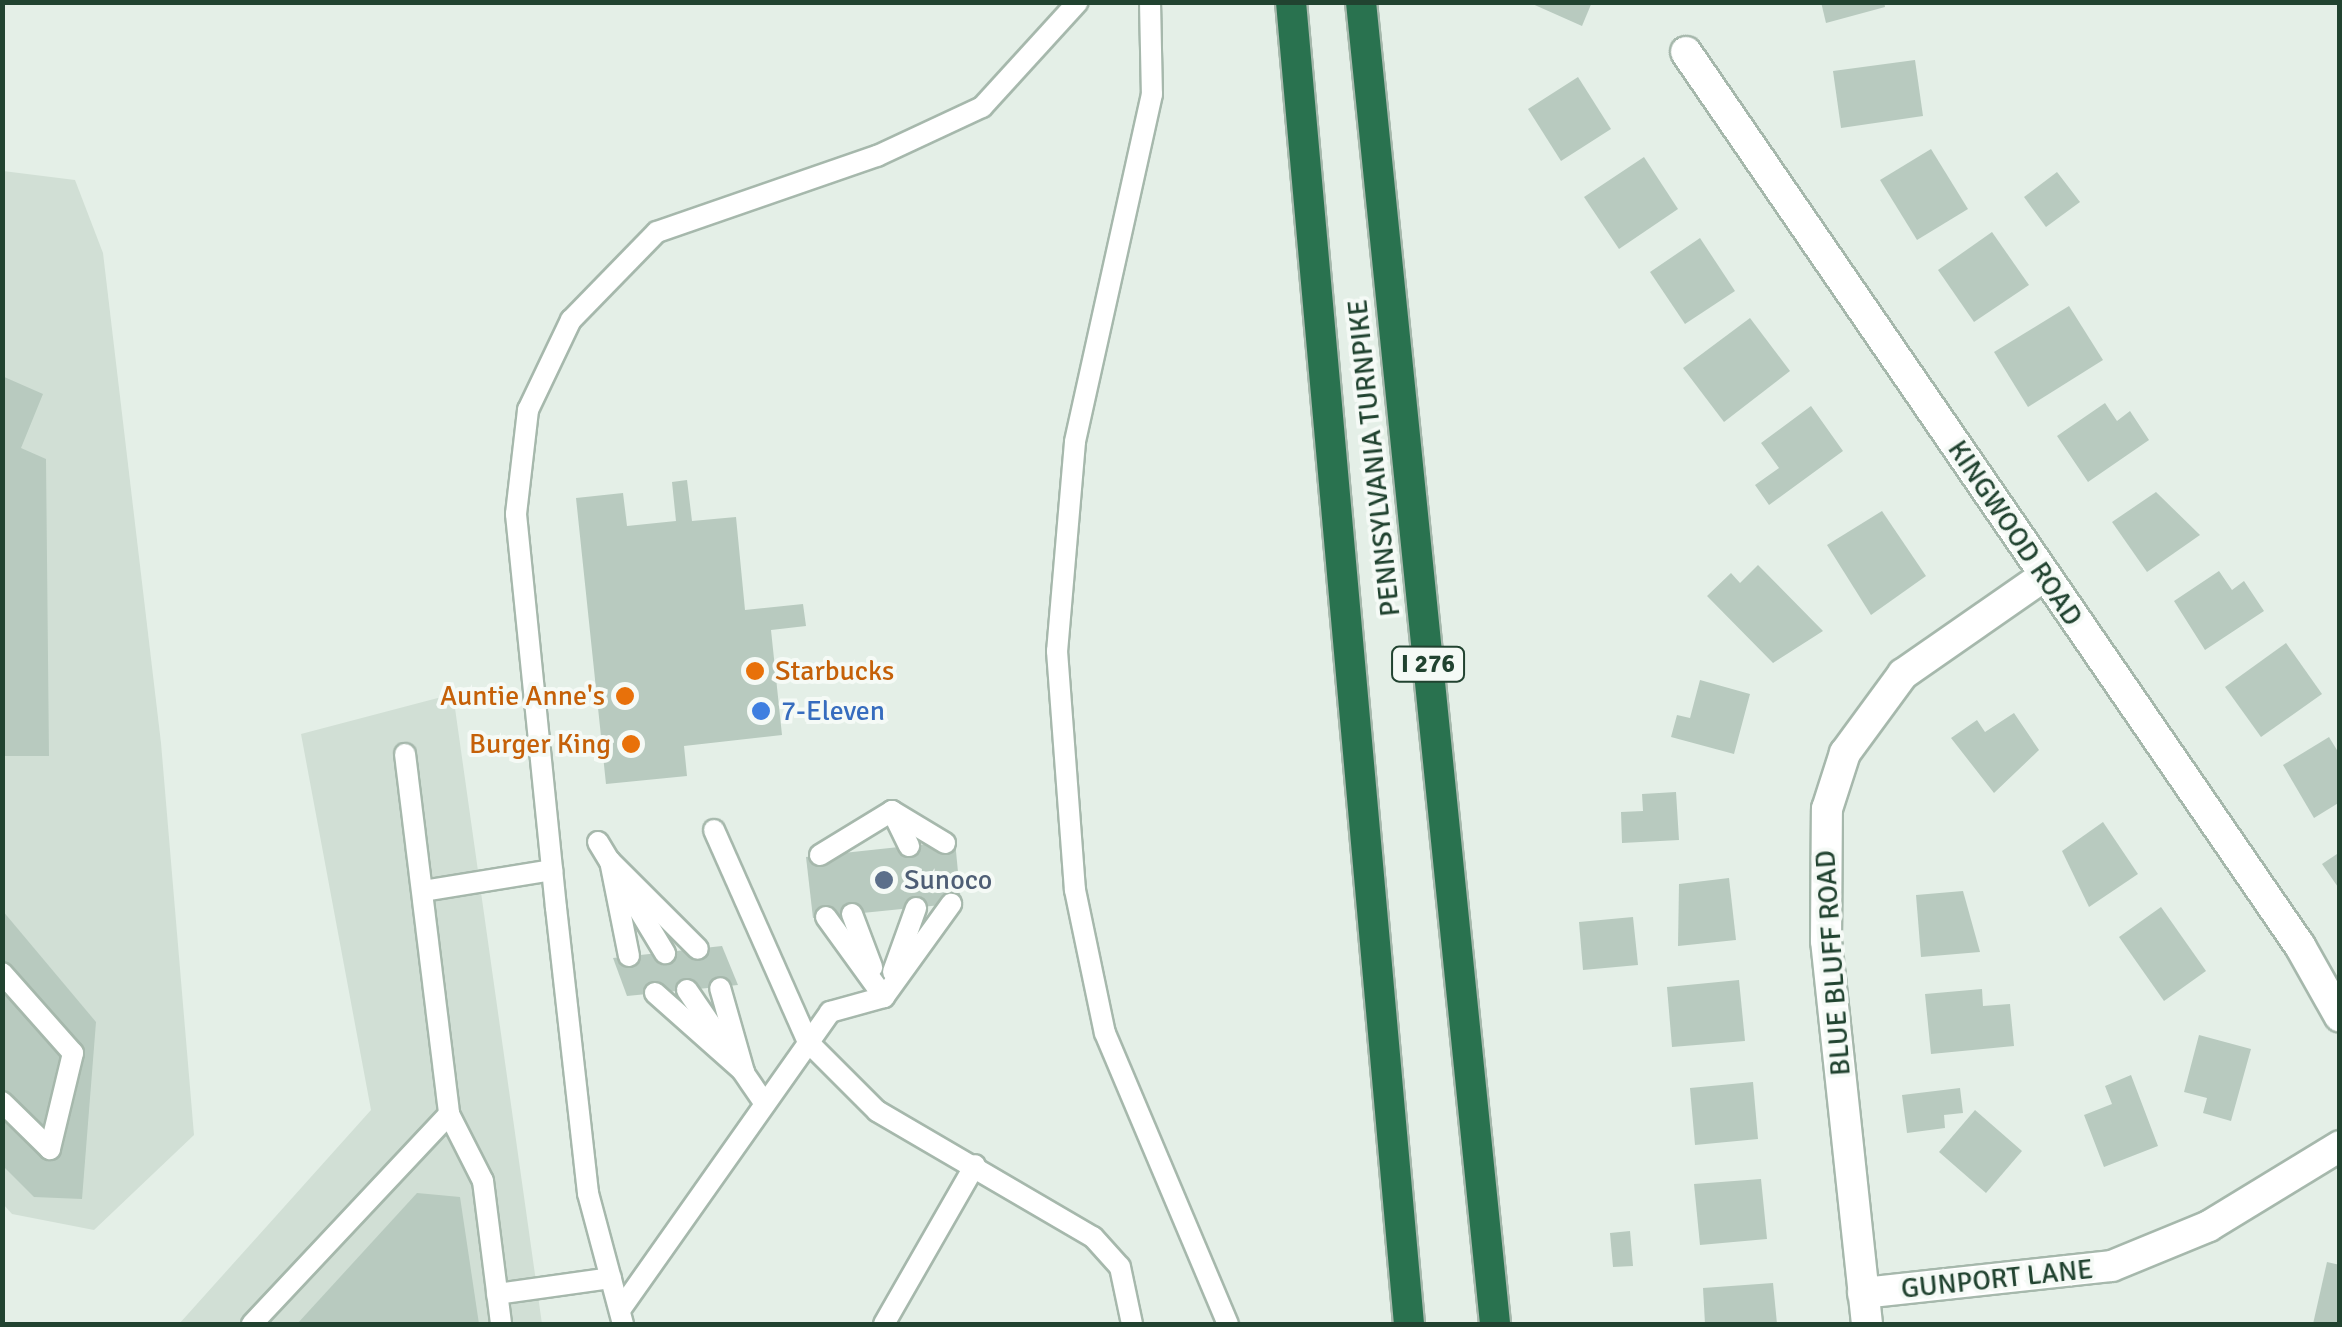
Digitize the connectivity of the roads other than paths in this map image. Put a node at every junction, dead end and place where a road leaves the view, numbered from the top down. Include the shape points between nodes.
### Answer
1 (1078, 2) edge
2 (1150, 2) edge
3 (1290, 2) edge
4 (1361, 2) edge
5 (1686, 52) dead end
6 (2044, 576) junction
7 (404, 754) dead end
8 (892, 811) junction
9 (714, 830) dead end
10 (598, 842) dead end
11 (945, 843) dead end
12 (908, 846) dead end
13 (846, 853) dead end
14 (820, 855) dead end
15 (610, 862) junction
16 (552, 870) junction
17 (423, 890) junction
18 (951, 904) dead end
19 (916, 908) dead end
20 (852, 914) dead end
21 (826, 917) dead end
22 (698, 949) dead end
23 (665, 953) dead end
24 (629, 956) dead end
25 (2, 973) edge
26 (720, 988) dead end
27 (687, 990) dead end
28 (654, 993) dead end
29 (884, 997) junction
30 (2340, 1017) edge
31 (808, 1042) junction
32 (744, 1072) junction
33 (2, 1102) edge
34 (764, 1104) junction
35 (448, 1114) junction
36 (2340, 1146) edge
37 (975, 1166) junction
38 (611, 1278) junction
39 (1863, 1293) junction
40 (497, 1294) junction
41 (621, 1318) edge
42 (252, 1324) edge
43 (501, 1324) edge
44 (884, 1324) edge
45 (1132, 1324) edge
46 (1228, 1324) edge
47 (1409, 1324) edge
48 (1495, 1324) edge
49 (1867, 1324) edge

1 - 16 lane via 982,107 877,156 657,232 571,320 528,410 516,514
2 - 46 lane via 1152,94 1075,442 1056,652 1075,890 1104,1034
3 - 47 highway, PENNSYLVANIA TURNPIKE / I 276
4 - 48 highway, PENNSYLVANIA TURNPIKE / I 276
5 - 6 street, KINGWOOD ROAD
6 - 30 street, KINGWOOD ROAD
6 - 39 street, BLUE BLUFF ROAD via 1903,674 1845,753 1826,809 1826,941
7 - 17 lane
8 - 11 lane
8 - 12 lane
8 - 13 lane
8 - 14 lane
9 - 31 lane
10 - 15 lane
15 - 22 lane
15 - 23 lane
15 - 24 lane
16 - 17 lane
16 - 38 lane via 588,1192
17 - 35 lane
18 - 29 lane
19 - 29 lane
20 - 29 lane
21 - 29 lane
25 - 33 lane via 72,1053 50,1149
26 - 32 lane
27 - 32 lane
28 - 32 lane
29 - 31 lane via 830,1012
31 - 34 lane
31 - 37 lane via 878,1110
32 - 34 lane
34 - 41 lane
35 - 40 lane via 483,1181
35 - 42 lane
36 - 39 street, GUNPORT LANE via 2209,1226 2112,1266
37 - 44 lane
37 - 45 lane via 1093,1237 1120,1267
38 - 40 lane
38 - 41 lane
39 - 49 street, BLUE BLUFF ROAD
40 - 43 lane

